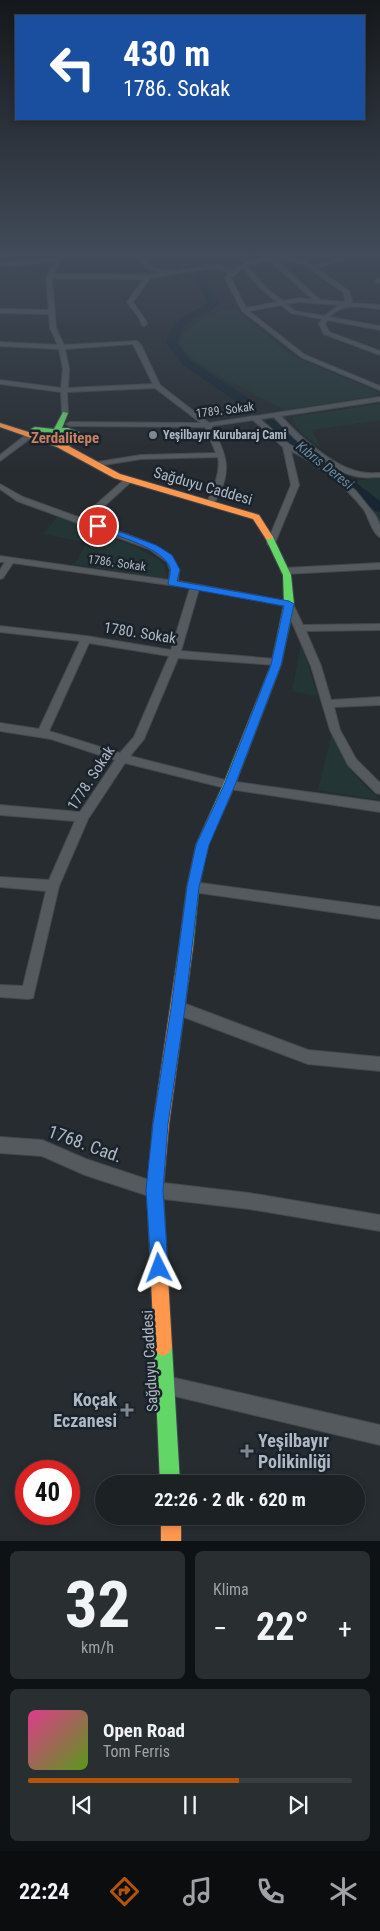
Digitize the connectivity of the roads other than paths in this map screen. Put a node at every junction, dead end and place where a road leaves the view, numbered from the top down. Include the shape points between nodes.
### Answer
1 (53, 328) edge
2 (267, 328) edge
3 (324, 328) edge
4 (0, 344) edge
5 (62, 347) junction
6 (380, 353) edge
7 (0, 382) edge
8 (157, 386) junction
9 (380, 388) edge
10 (64, 390) junction
11 (380, 399) edge
12 (66, 413) junction
13 (276, 415) junction
14 (254, 418) junction
15 (0, 425) edge
16 (208, 425) junction
17 (57, 432) junction
18 (74, 432) junction
19 (31, 435) junction
20 (60, 445) junction
21 (286, 446) junction
22 (221, 455) junction
23 (2, 456) edge
24 (97, 464) junction
25 (380, 475) edge
26 (129, 480) junction
27 (0, 486) edge
28 (210, 504) junction
29 (83, 521) junction
30 (380, 534) edge
31 (271, 543) junction
32 (0, 559) edge
33 (12, 560) junction
34 (380, 566) edge
35 (285, 572) junction
36 (0, 576) edge
37 (172, 583) junction
38 (195, 586) junction
39 (289, 604) junction
40 (380, 627) edge
41 (299, 628) junction
42 (0, 629) edge
43 (86, 639) junction
44 (175, 654) junction
45 (276, 662) junction
46 (380, 700) edge
47 (328, 704) junction
48 (0, 727) edge
49 (43, 733) junction
50 (122, 758) junction
51 (229, 785) junction
52 (380, 790) edge
53 (380, 807) edge
54 (0, 810) edge
55 (83, 817) junction
56 (0, 882) edge
57 (53, 886) junction
58 (193, 887) junction
59 (380, 913) edge
60 (0, 991) edge
61 (178, 1008) junction
62 (380, 1064) edge
63 (0, 1146) edge
64 (155, 1190) junction
65 (380, 1223) edge
66 (166, 1385) junction
67 (380, 1436) edge
68 (170, 1475) edge
69 (171, 1525) edge
70 (171, 1541) edge

1 - 5 street
2 - 9 street via 304,356
3 - 6 street via 326,333
4 - 5 street
5 - 8 street via 135,342
5 - 10 street via 66,369
7 - 10 street
8 - 10 street
8 - 16 street
10 - 12 street
11 - 13 street, 1789. Sokak
12 - 17 street
12 - 18 street
13 - 14 street, 1789. Sokak
13 - 25 street via 288,430 340,467 356,474
14 - 16 street, 1789. Sokak
14 - 21 street
15 - 17 street
15 - 19 street, Sağduyu Caddesi
16 - 18 street, 1789. Sokak
16 - 22 street
17 - 18 street
17 - 20 street via 54,440
18 - 20 street via 67,445
18 - 24 street
19 - 20 street, Sağduyu Caddesi
19 - 23 street
20 - 24 street, Sağduyu Caddesi
21 - 30 street via 296,449 347,488 368,510
21 - 31 street via 295,485
22 - 24 street via 141,457
22 - 28 street via 218,488
24 - 26 street, Sağduyu Caddesi
26 - 28 street, Sağduyu Caddesi
26 - 29 street
27 - 29 street via 20,499
28 - 31 street, Sağduyu Caddesi via 256,517
29 - 37 street via 152,547 169,557 175,570
31 - 35 street, Sağduyu Caddesi
32 - 33 street, 1786. Sokak
33 - 36 street
33 - 37 street, 1786. Sokak
34 - 35 street
35 - 39 street, Sağduyu Caddesi
37 - 38 street, 1786. Sokak
38 - 39 street, 1786. Sokak
38 - 44 street, 1778. Sokak
39 - 41 street
39 - 45 street, Sağduyu Caddesi
40 - 41 street
41 - 47 street
42 - 43 street, 1780. Sokak
43 - 44 street, 1780. Sokak
43 - 49 street
44 - 45 street, 1780. Sokak
44 - 50 street, 1778. Sokak via 139,738
45 - 51 street, Sağduyu Caddesi
46 - 47 street
47 - 52 street via 335,730 352,762
48 - 49 street
49 - 50 street
50 - 51 street
50 - 55 street, 1778. Sokak
51 - 53 street
51 - 58 street, Sağduyu Caddesi via 202,845
54 - 55 street
55 - 57 street, 1778. Sokak
56 - 57 street
57 - 60 street, 1778. Sokak via 28,993
58 - 59 street
58 - 61 street, Sağduyu Caddesi
61 - 62 street via 308,1057
61 - 64 street, Sağduyu Caddesi via 160,1124
63 - 64 street, 1768. Cad. via 42,1148 85,1167
64 - 65 street, 1768. Cad. via 249,1201
64 - 66 street, Sağduyu Caddesi
66 - 67 street
66 - 68 street, Sağduyu Caddesi
69 - 70 street

